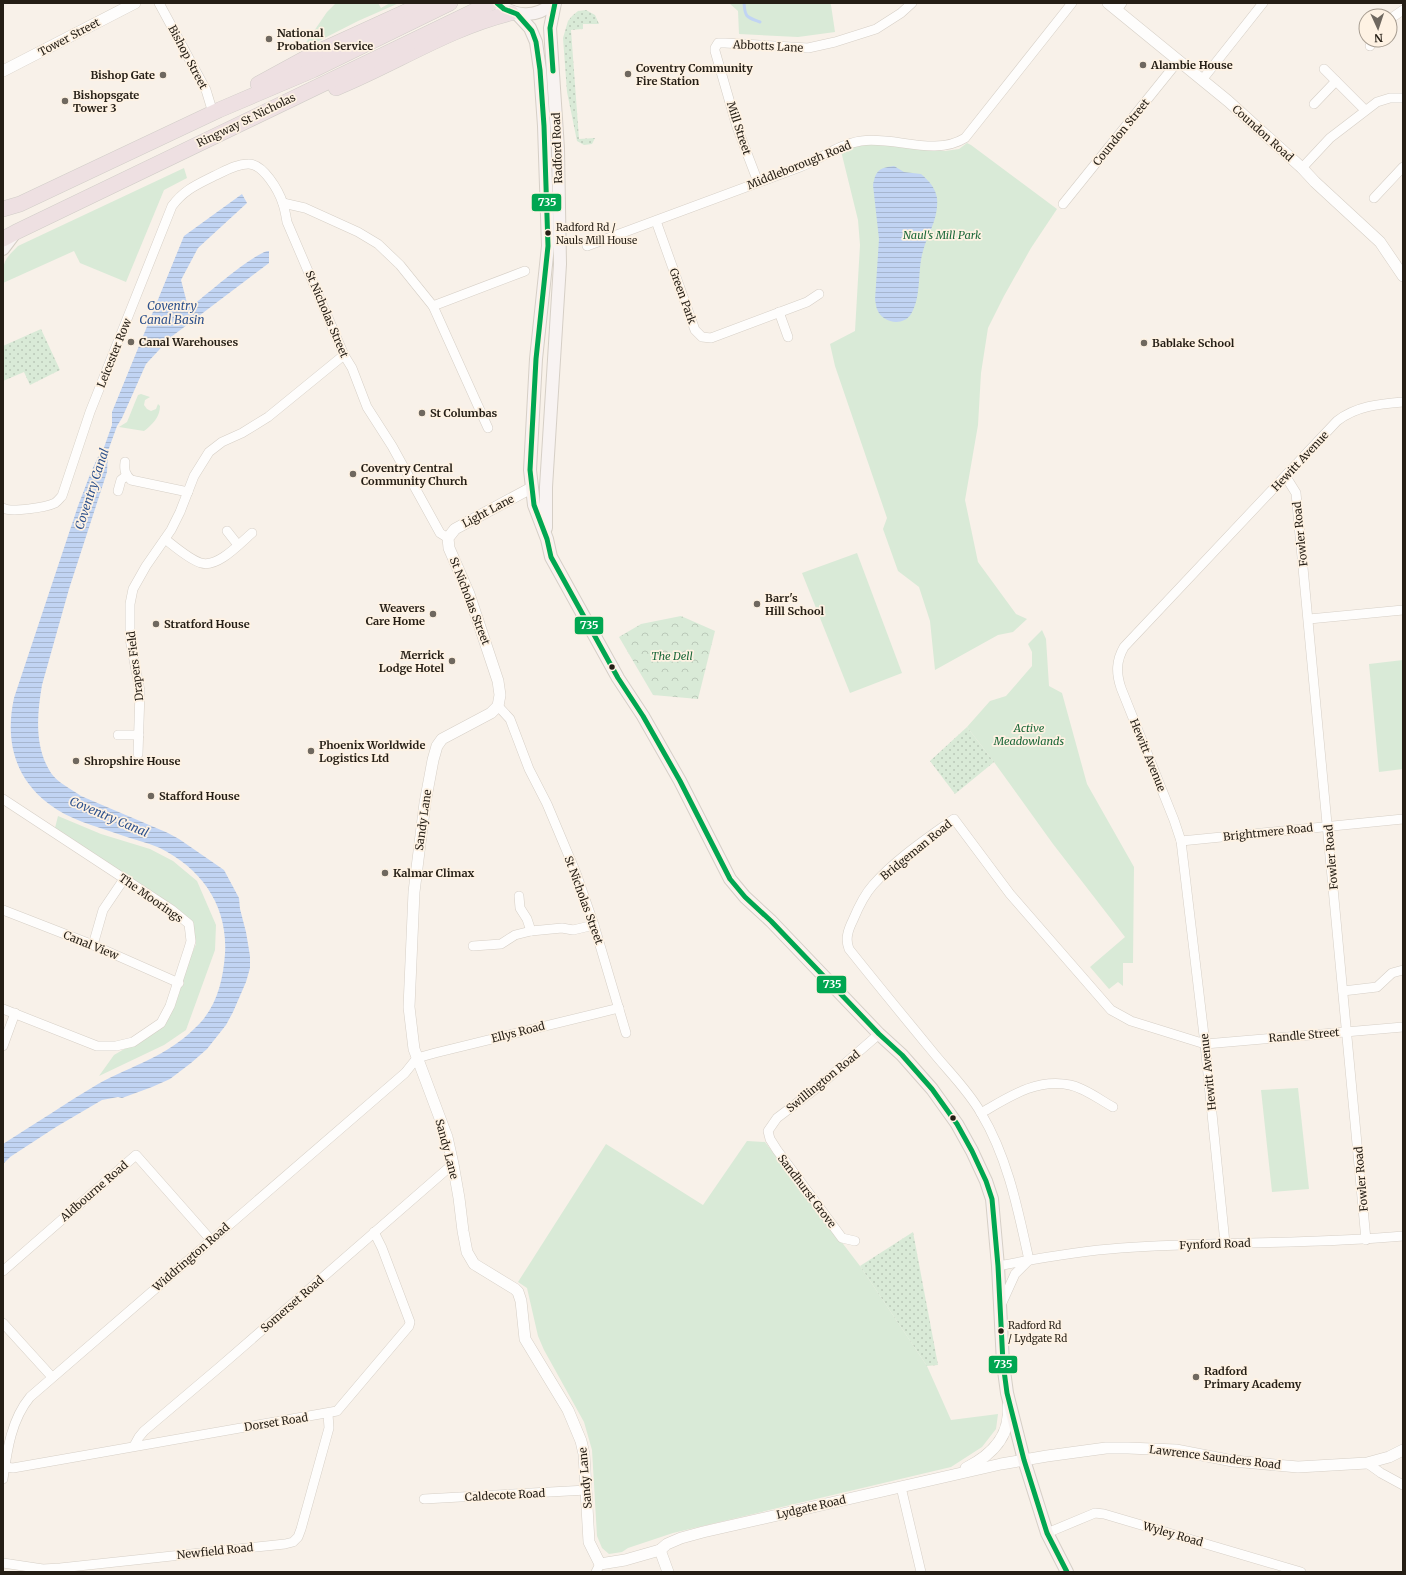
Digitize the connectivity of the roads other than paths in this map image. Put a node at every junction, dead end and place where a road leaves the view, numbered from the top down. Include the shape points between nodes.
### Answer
1 (135, 3) edge
2 (159, 3) edge
3 (425, 3) edge
4 (450, 3) edge
5 (491, 3) edge
6 (497, 3) edge
7 (554, 3) edge
8 (912, 3) edge
9 (1072, 3) edge
10 (1263, 3) edge
11 (1116, 5) edge
12 (514, 13) junction
13 (715, 51) joint
14 (1179, 60) junction
15 (1324, 69) dead end
16 (3, 70) edge
17 (1202, 80) junction
18 (1336, 81) junction
19 (1403, 98) edge
20 (1314, 104) dead end
21 (1365, 110) junction
22 (216, 112) junction
23 (208, 138) junction
24 (1302, 168) junction
25 (1403, 168) edge
26 (758, 182) junction
27 (274, 186) joint
28 (1374, 198) dead end
29 (283, 203) junction
30 (1063, 204) dead end
31 (3, 209) edge
32 (656, 221) junction
33 (16, 232) junction
34 (3, 240) edge
35 (587, 246) dead end
36 (3, 249) edge
37 (525, 272) dead end
38 (1403, 276) edge
39 (819, 294) dead end
40 (433, 306) junction
41 (779, 312) junction
42 (788, 337) dead end
43 (344, 355) junction
44 (553, 390) junction
45 (1403, 402) edge
46 (488, 428) dead end
47 (125, 462) dead end
48 (126, 476) junction
49 (1286, 477) junction
50 (531, 488) junction
51 (118, 491) dead end
52 (188, 492) junction
53 (4, 511) edge
54 (227, 531) dead end
55 (252, 533) dead end
56 (448, 538) junction
57 (165, 539) junction
58 (547, 539) junction
59 (238, 545) junction
60 (1403, 610) edge
61 (1309, 619) junction
62 (498, 706) junction
63 (118, 735) dead end
64 (139, 735) junction
65 (138, 754) dead end
66 (3, 800) edge
67 (1403, 819) edge
68 (1328, 827) junction
69 (1181, 841) junction
70 (124, 879) junction
71 (519, 896) dead end
72 (3, 910) edge
73 (594, 925) junction
74 (531, 931) junction
75 (93, 945) junction
76 (473, 946) dead end
77 (1403, 970) edge
78 (179, 983) junction
79 (1343, 991) junction
80 (3, 1008) edge
81 (619, 1008) junction
82 (15, 1013) junction
83 (1403, 1026) edge
84 (1347, 1031) junction
85 (626, 1033) dead end
86 (879, 1034) junction
87 (1205, 1044) junction
88 (3, 1046) edge
89 (417, 1058) junction
90 (1113, 1107) dead end
91 (981, 1113) junction
92 (768, 1131) joint
93 (453, 1164) junction
94 (374, 1232) junction
95 (1403, 1236) edge
96 (211, 1240) junction
97 (1366, 1240) junction
98 (855, 1241) dead end
99 (1225, 1243) junction
100 (1029, 1260) junction
101 (998, 1266) junction
102 (3, 1271) edge
103 (999, 1309) junction
104 (3, 1323) edge
105 (52, 1377) junction
106 (1007, 1393) junction
107 (328, 1414) junction
108 (134, 1446) junction
109 (1403, 1450) edge
110 (1024, 1460) junction
111 (1367, 1463) junction
112 (5, 1467) junction
113 (953, 1475) junction
114 (3, 1479) edge
115 (1403, 1485) edge
116 (901, 1487) junction
117 (587, 1490) junction
118 (424, 1499) dead end
119 (1047, 1533) junction
120 (660, 1550) junction
121 (3, 1563) edge
122 (598, 1568) edge
123 (668, 1572) edge
124 (921, 1572) edge
125 (1067, 1572) edge
126 (1301, 1572) edge

1 - 16 street, Tower Street
2 - 22 street, Bishop Street
3 - 22 highway via 313,54 241,93
4 - 22 highway, Ringway St Nicholas via 313,70
5 - 23 highway, Ringway St Nicholas
6 - 12 main road, Radford Road
7 - 12 main road via 535,14
7 - 44 main road, Radford Road via 550,28 558,143 560,264
8 - 13 street, Abbotts Lane via 876,29 835,42 808,48 718,43
9 - 26 street, Middleborough Road via 965,138 956,144 935,146 880,139 860,141
10 - 17 street
11 - 14 street, Coundon Road
12 - 23 highway via 458,30 342,85
12 - 50 main road, Radford Road via 532,32 536,42 548,206 548,246 536,359
13 - 26 street, Mill Street via 737,127
14 - 17 street, Coundon Road
14 - 30 street, Coundon Street
15 - 18 street
17 - 24 street, Coundon Road
18 - 20 street
18 - 21 street
19 - 21 street via 1377,102
21 - 24 street via 1330,138
22 - 31 highway, Ringway St Nicholas via 20,204
23 - 33 highway, Ringway St Nicholas
24 - 38 street, Coundon Road via 1380,242
25 - 28 street
26 - 32 street, Middleborough Road
27 - 29 street, St Nicholas Street
27 - 53 street, Leicester Row via 261,168 249,164 233,167 180,196 172,206 160,232 88,419 62,496 48,505
29 - 40 street via 305,208 378,244 400,265
29 - 43 street, St Nicholas Street via 287,222
32 - 35 street, Middleborough Road
32 - 41 street, Green Park via 695,330 700,336 711,338
33 - 34 highway, Ringway St Nicholas
33 - 36 main road
37 - 40 street
39 - 41 street, Green Park via 807,302
40 - 46 street
41 - 42 street
43 - 52 street, Drapers Field via 268,417 209,452 194,476
43 - 56 street, St Nicholas Street via 370,413 392,446 440,533
44 - 50 main road, Radford Road via 544,418 540,476 536,485
44 - 58 main road, Radford Road via 546,487
45 - 49 street, Hewitt Avenue via 1374,405 1346,413
47 - 48 street
48 - 51 street
48 - 52 street via 131,480
49 - 61 street, Fowler Road via 1296,493
49 - 69 street, Hewitt Avenue via 1124,647 1119,656 1117,677
50 - 56 street, Light Lane via 455,529
50 - 58 main road, Radford Road via 534,505
52 - 57 street, Drapers Field
54 - 59 street
55 - 59 street
56 - 62 street, St Nicholas Street via 449,548 491,655 500,695
57 - 59 street via 203,564 216,562
57 - 64 street, Drapers Field via 138,579 130,604 130,639 140,691
58 - 86 main road, Radford Road via 551,557 680,781 730,879
60 - 61 street
61 - 68 street, Fowler Road
62 - 73 street, St Nicholas Street via 510,719 529,769 576,873
62 - 89 street, Sandy Lane via 491,713 442,739 433,760 414,892 409,1007
63 - 64 street
64 - 65 street, Drapers Field
66 - 70 street, The Moorings
67 - 68 street, Brightmere Road
68 - 69 street, Brightmere Road
68 - 79 street, Fowler Road
69 - 87 street, Hewitt Avenue
70 - 75 street via 103,910
70 - 78 street, The Moorings via 189,924 191,941
71 - 74 street via 520,908
72 - 75 street, Canal View
73 - 74 street via 574,930 562,928
73 - 81 street, St Nicholas Street
74 - 76 street via 515,934 501,944
75 - 78 street, Canal View
77 - 79 street via 1392,973 1377,987
78 - 82 street, The Moorings via 161,1023 133,1042 116,1046 97,1046
79 - 84 street, Fowler Road
80 - 82 street, The Moorings
81 - 85 street, St Nicholas Street
81 - 89 street, Ellys Road
82 - 88 street
83 - 84 street, Randle Street
84 - 87 street, Randle Street
84 - 97 street, Fowler Road
86 - 92 street, Swillington Road via 818,1087 777,1118
86 - 101 main road, Radford Road via 932,1089 957,1124 972,1152 992,1199
87 - 91 street, Bridgeman Road via 1132,1021 1111,1010 1010,894 954,819 913,849 872,886 860,903 848,930 847,944
87 - 99 street, Hewitt Avenue
89 - 93 street, Sandy Lane via 446,1137
89 - 96 street, Widdrington Road via 405,1073
90 - 91 street via 1069,1085 1042,1084 1011,1095
91 - 100 street, Bridgeman Road via 1012,1185
92 - 98 street, Sandhurst Grove via 777,1150 842,1238
93 - 94 street, Somerset Road
93 - 117 street, Sandy Lane via 467,1252 474,1264 518,1292 525,1339 568,1410 581,1441
94 - 107 street, Dorset Road via 410,1322 409,1326 337,1411
94 - 108 street, Somerset Road via 144,1431
95 - 97 street, Fynford Road
96 - 102 street, Aldbourne Road via 136,1155
96 - 105 street, Widdrington Road
97 - 99 street, Fynford Road
99 - 100 street, Fynford Road via 1119,1248
100 - 101 street, Fynford Road
100 - 103 street via 1014,1274
101 - 103 main road, Radford Road
103 - 106 main road, Radford Road via 1002,1363
104 - 105 street
105 - 112 street, Widdrington Road via 23,1407 10,1438
106 - 110 main road, Radford Road
106 - 113 street via 1008,1417 1001,1441 992,1452
107 - 108 street, Dorset Road
107 - 121 street, Newfield Road via 329,1428 308,1508 298,1538 293,1542 60,1568 43,1569
108 - 112 street, Dorset Road via 13,1468
109 - 111 street, Lawrence Saunders Road
110 - 111 street, Lawrence Saunders Road via 1106,1448 1128,1448 1176,1450 1233,1461 1298,1467
110 - 113 street, Lydgate Road
110 - 119 main road, Radford Road
111 - 115 street
112 - 114 street, Widdrington Road
113 - 116 street, Lydgate Road
116 - 120 street, Lydgate Road via 703,1532 681,1538
116 - 124 street
117 - 118 street, Caldecote Road
117 - 122 street, Sandy Lane via 589,1542
119 - 125 main road, Radford Road
119 - 126 street, Wyley Road via 1095,1513 1104,1514
120 - 122 street, Lydgate Road
120 - 123 street

